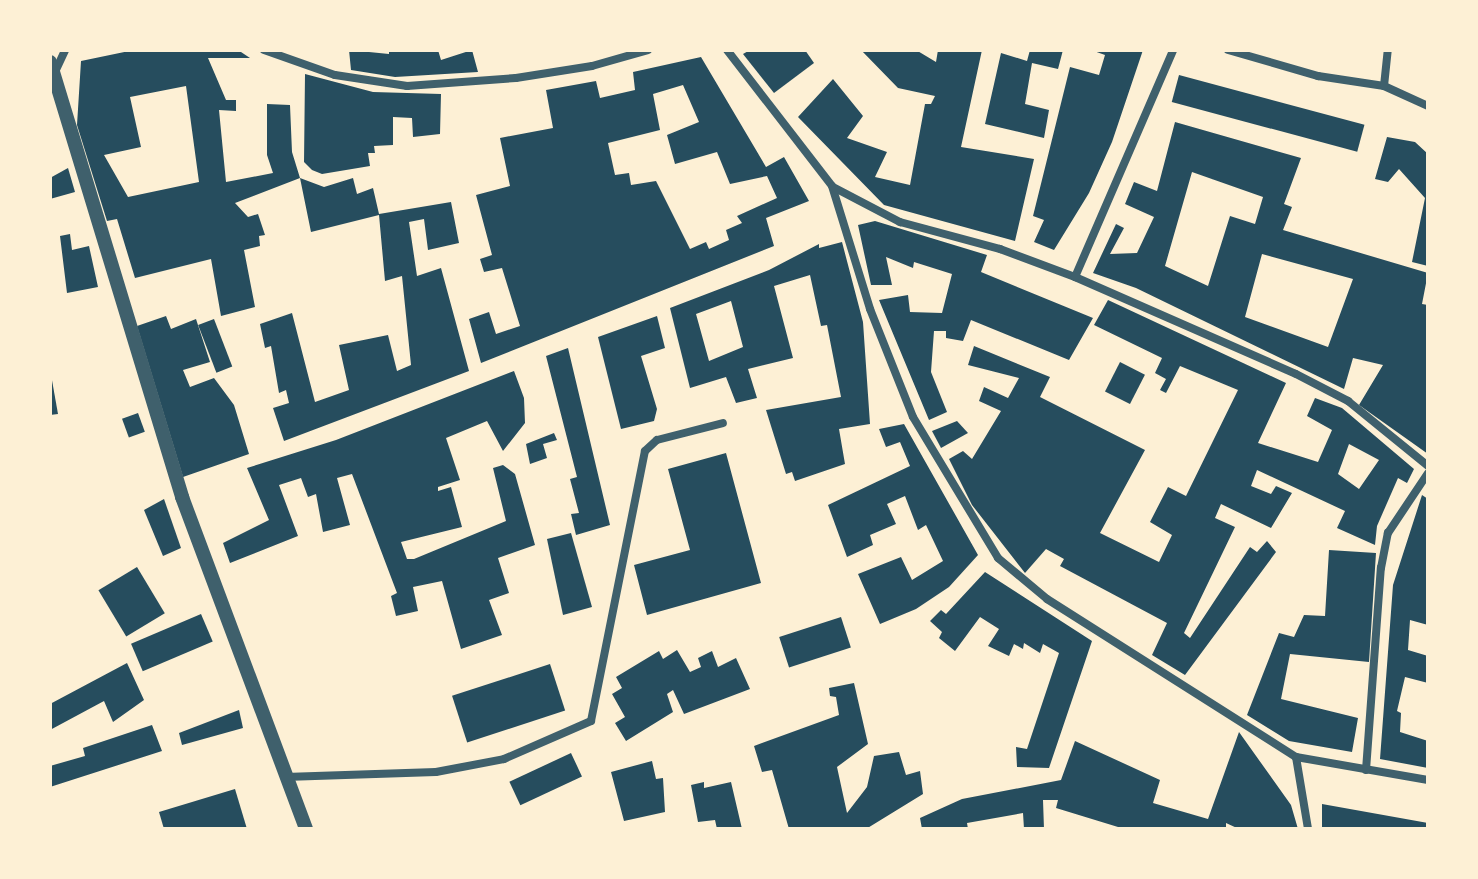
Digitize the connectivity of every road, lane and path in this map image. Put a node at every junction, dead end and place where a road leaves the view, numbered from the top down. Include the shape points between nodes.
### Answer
1 (65, 50) edge
2 (264, 50) edge
3 (648, 50) edge
4 (727, 50) edge
5 (1173, 50) edge
6 (1228, 50) edge
7 (1388, 50) edge
8 (52, 68) edge
9 (1384, 86) junction
10 (1428, 106) edge
11 (832, 186) junction
12 (1075, 277) junction
13 (723, 423) dead end
14 (1428, 466) edge
15 (1428, 473) edge
16 (1296, 757) junction
17 (1366, 770) junction
18 (285, 777) junction
19 (1428, 780) edge
20 (306, 829) edge
21 (1308, 829) edge

1 - 8 street
2 - 3 street via 335,75 407,86 516,78 592,66
4 - 11 street
5 - 12 street
6 - 9 street via 1318,76
7 - 9 street
8 - 18 street via 182,497
9 - 10 street
11 - 12 street via 900,222 1000,249
11 - 16 street via 870,309 913,417 998,558 1047,599
12 - 14 street via 1348,401
13 - 18 street via 657,440 645,451 591,721 504,759 436,772
15 - 17 street via 1388,533
16 - 17 street
16 - 21 street
17 - 19 street
18 - 20 street

